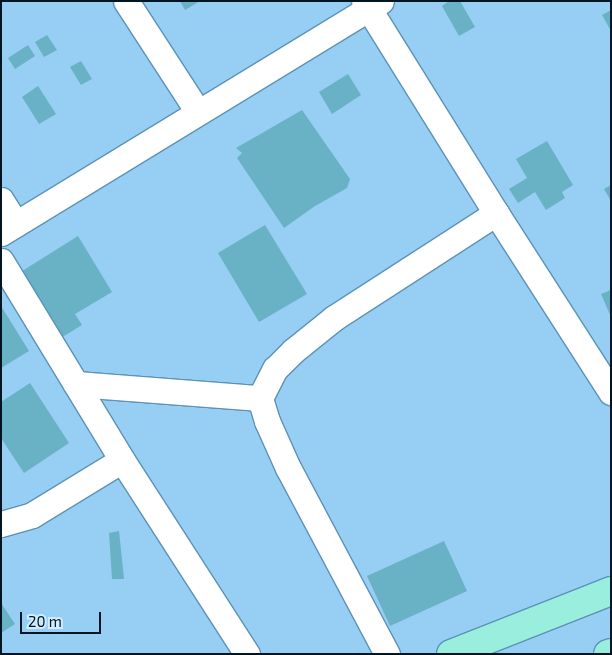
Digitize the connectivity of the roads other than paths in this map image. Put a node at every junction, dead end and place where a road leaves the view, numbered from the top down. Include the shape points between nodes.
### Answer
1 (126, 1) edge
2 (371, 4) edge
3 (198, 112) junction
4 (1, 200) edge
5 (496, 214) junction
6 (9, 229) edge
7 (1, 261) edge
8 (76, 384) junction
9 (611, 392) edge
10 (260, 398) junction
11 (122, 460) junction
12 (1, 524) edge
13 (611, 591) edge
14 (248, 654) edge
15 (387, 654) edge
16 (451, 654) edge

1 - 3 street
2 - 3 street
2 - 5 street
3 - 6 street
4 - 6 street
5 - 9 street
5 - 10 street via 334,318 275,369
7 - 8 street
8 - 10 street
8 - 11 street
10 - 15 street via 288,468
11 - 12 street via 40,510
11 - 14 street
13 - 16 main road

